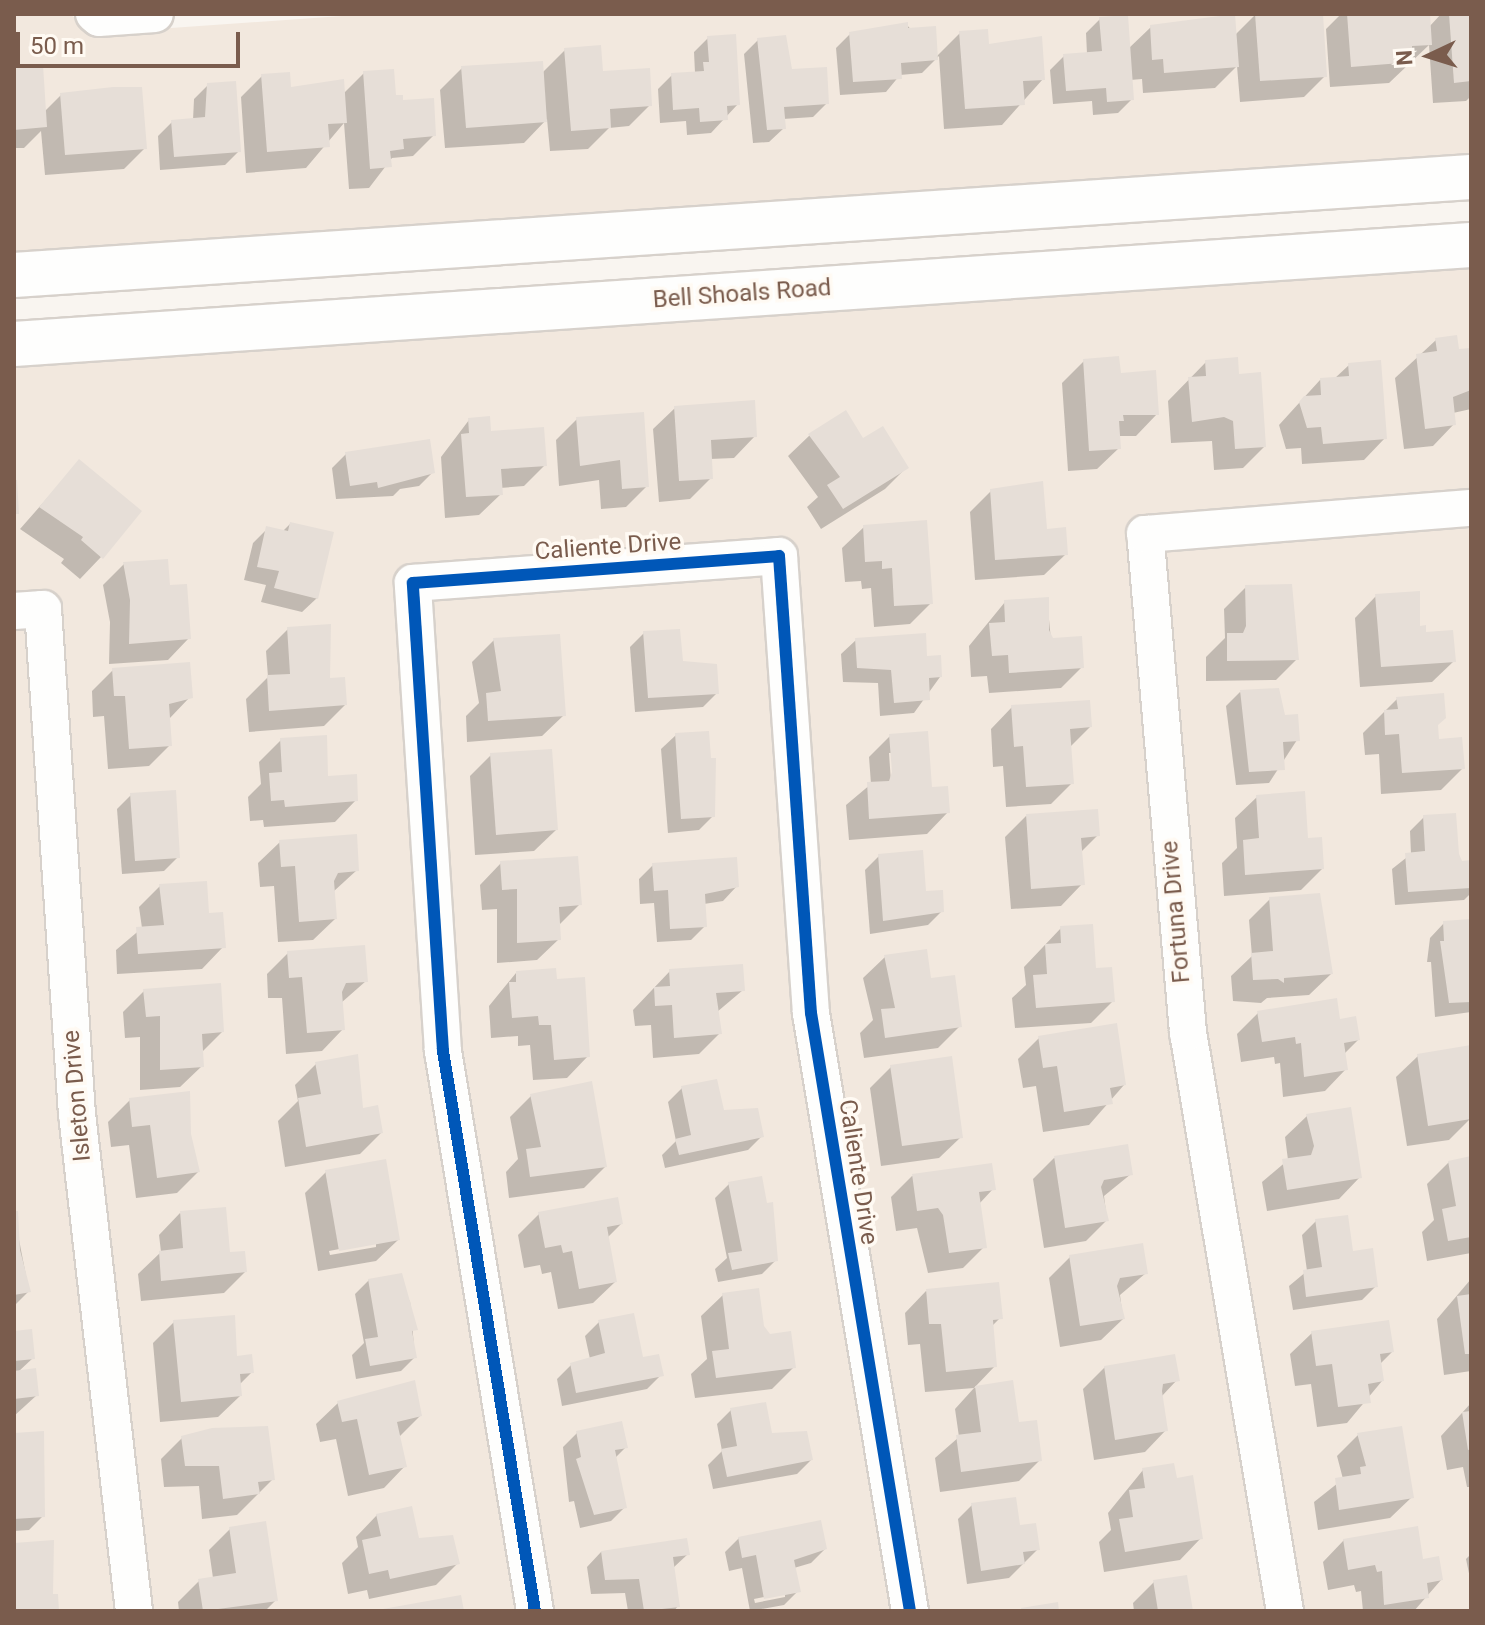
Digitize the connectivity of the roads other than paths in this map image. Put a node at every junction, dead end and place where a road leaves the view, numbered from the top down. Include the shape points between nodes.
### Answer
1 (94, 14) edge
2 (155, 14) edge
3 (1471, 177) edge
4 (1471, 245) edge
5 (14, 275) edge
6 (14, 344) edge
7 (1471, 508) edge
8 (14, 611) edge
9 (134, 1611) edge
10 (535, 1611) edge
11 (910, 1611) edge
12 (1285, 1611) edge

1 - 2 street
3 - 5 main road
4 - 6 main road, Bell Shoals Road
7 - 12 street, Fortuna Drive via 1145,534 1188,1032
8 - 9 street, Isleton Drive via 43,609 78,1130
10 - 11 street, Caliente Drive via 443,1051 413,583 779,556 815,1042

